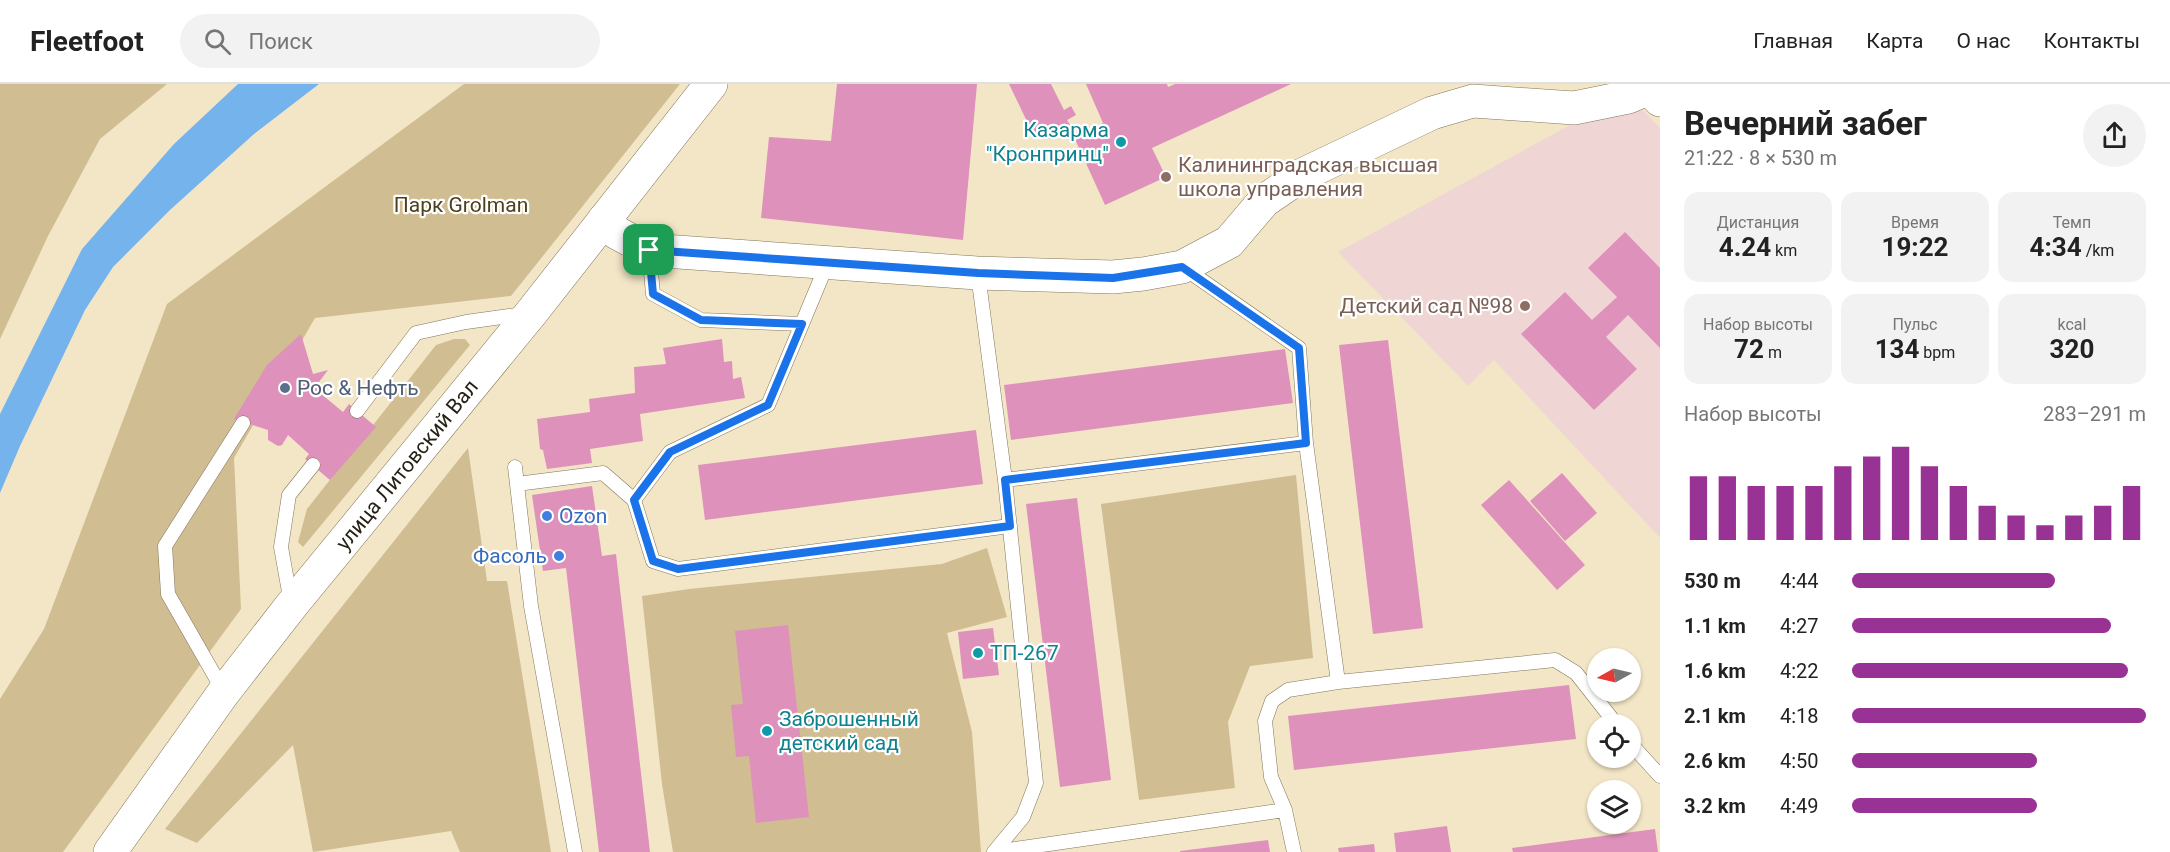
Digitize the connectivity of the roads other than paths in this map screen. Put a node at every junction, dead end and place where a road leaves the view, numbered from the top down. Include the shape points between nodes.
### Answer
1 (711, 84) edge
2 (1491, 93) edge
3 (1660, 100) edge
4 (604, 220) junction
5 (649, 250) junction
6 (828, 262) junction
7 (1182, 267) junction
8 (978, 273) junction
9 (532, 312) junction
10 (802, 324) junction
11 (357, 411) dead end
12 (243, 423) dead end
13 (1306, 443) junction
14 (313, 465) dead end
15 (515, 467) dead end
16 (1005, 480) junction
17 (517, 484) junction
18 (634, 500) junction
19 (1010, 526) junction
20 (291, 606) junction
21 (1338, 681) junction
22 (224, 692) junction
23 (1608, 714) edge
24 (1641, 755) edge
25 (1660, 776) edge
26 (1285, 810) junction
27 (110, 852) edge
28 (575, 852) edge
29 (994, 852) edge
30 (1294, 852) edge

1 - 4 street, улица Литовский Вал
2 - 3 street via 1574,108 1628,97 1649,88
2 - 7 street via 1432,113 1302,175 1264,201 1229,242
4 - 5 street via 617,233
4 - 9 street, улица Литовский Вал
5 - 6 street
5 - 10 lane via 653,294 701,320
6 - 8 street
6 - 10 lane
7 - 8 street via 1113,278
7 - 13 lane via 1299,348
8 - 16 lane
9 - 11 lane via 416,333
9 - 20 street, улица Литовский Вал
10 - 18 lane via 768,405 670,452
12 - 22 lane via 165,546 168,594
13 - 16 lane
13 - 21 lane
14 - 20 lane via 289,495 280,547
15 - 17 lane
16 - 19 lane
17 - 18 lane via 603,473
17 - 28 lane via 531,606
18 - 19 lane via 653,561 678,569
19 - 29 lane via 1036,783 1023,817
20 - 22 street, улица Литовский Вал
21 - 23 lane via 1555,660 1576,673
21 - 26 lane via 1288,690 1272,701 1265,721 1271,777
22 - 27 street, улица Литовский Вал
24 - 25 lane
26 - 29 lane
26 - 30 lane

